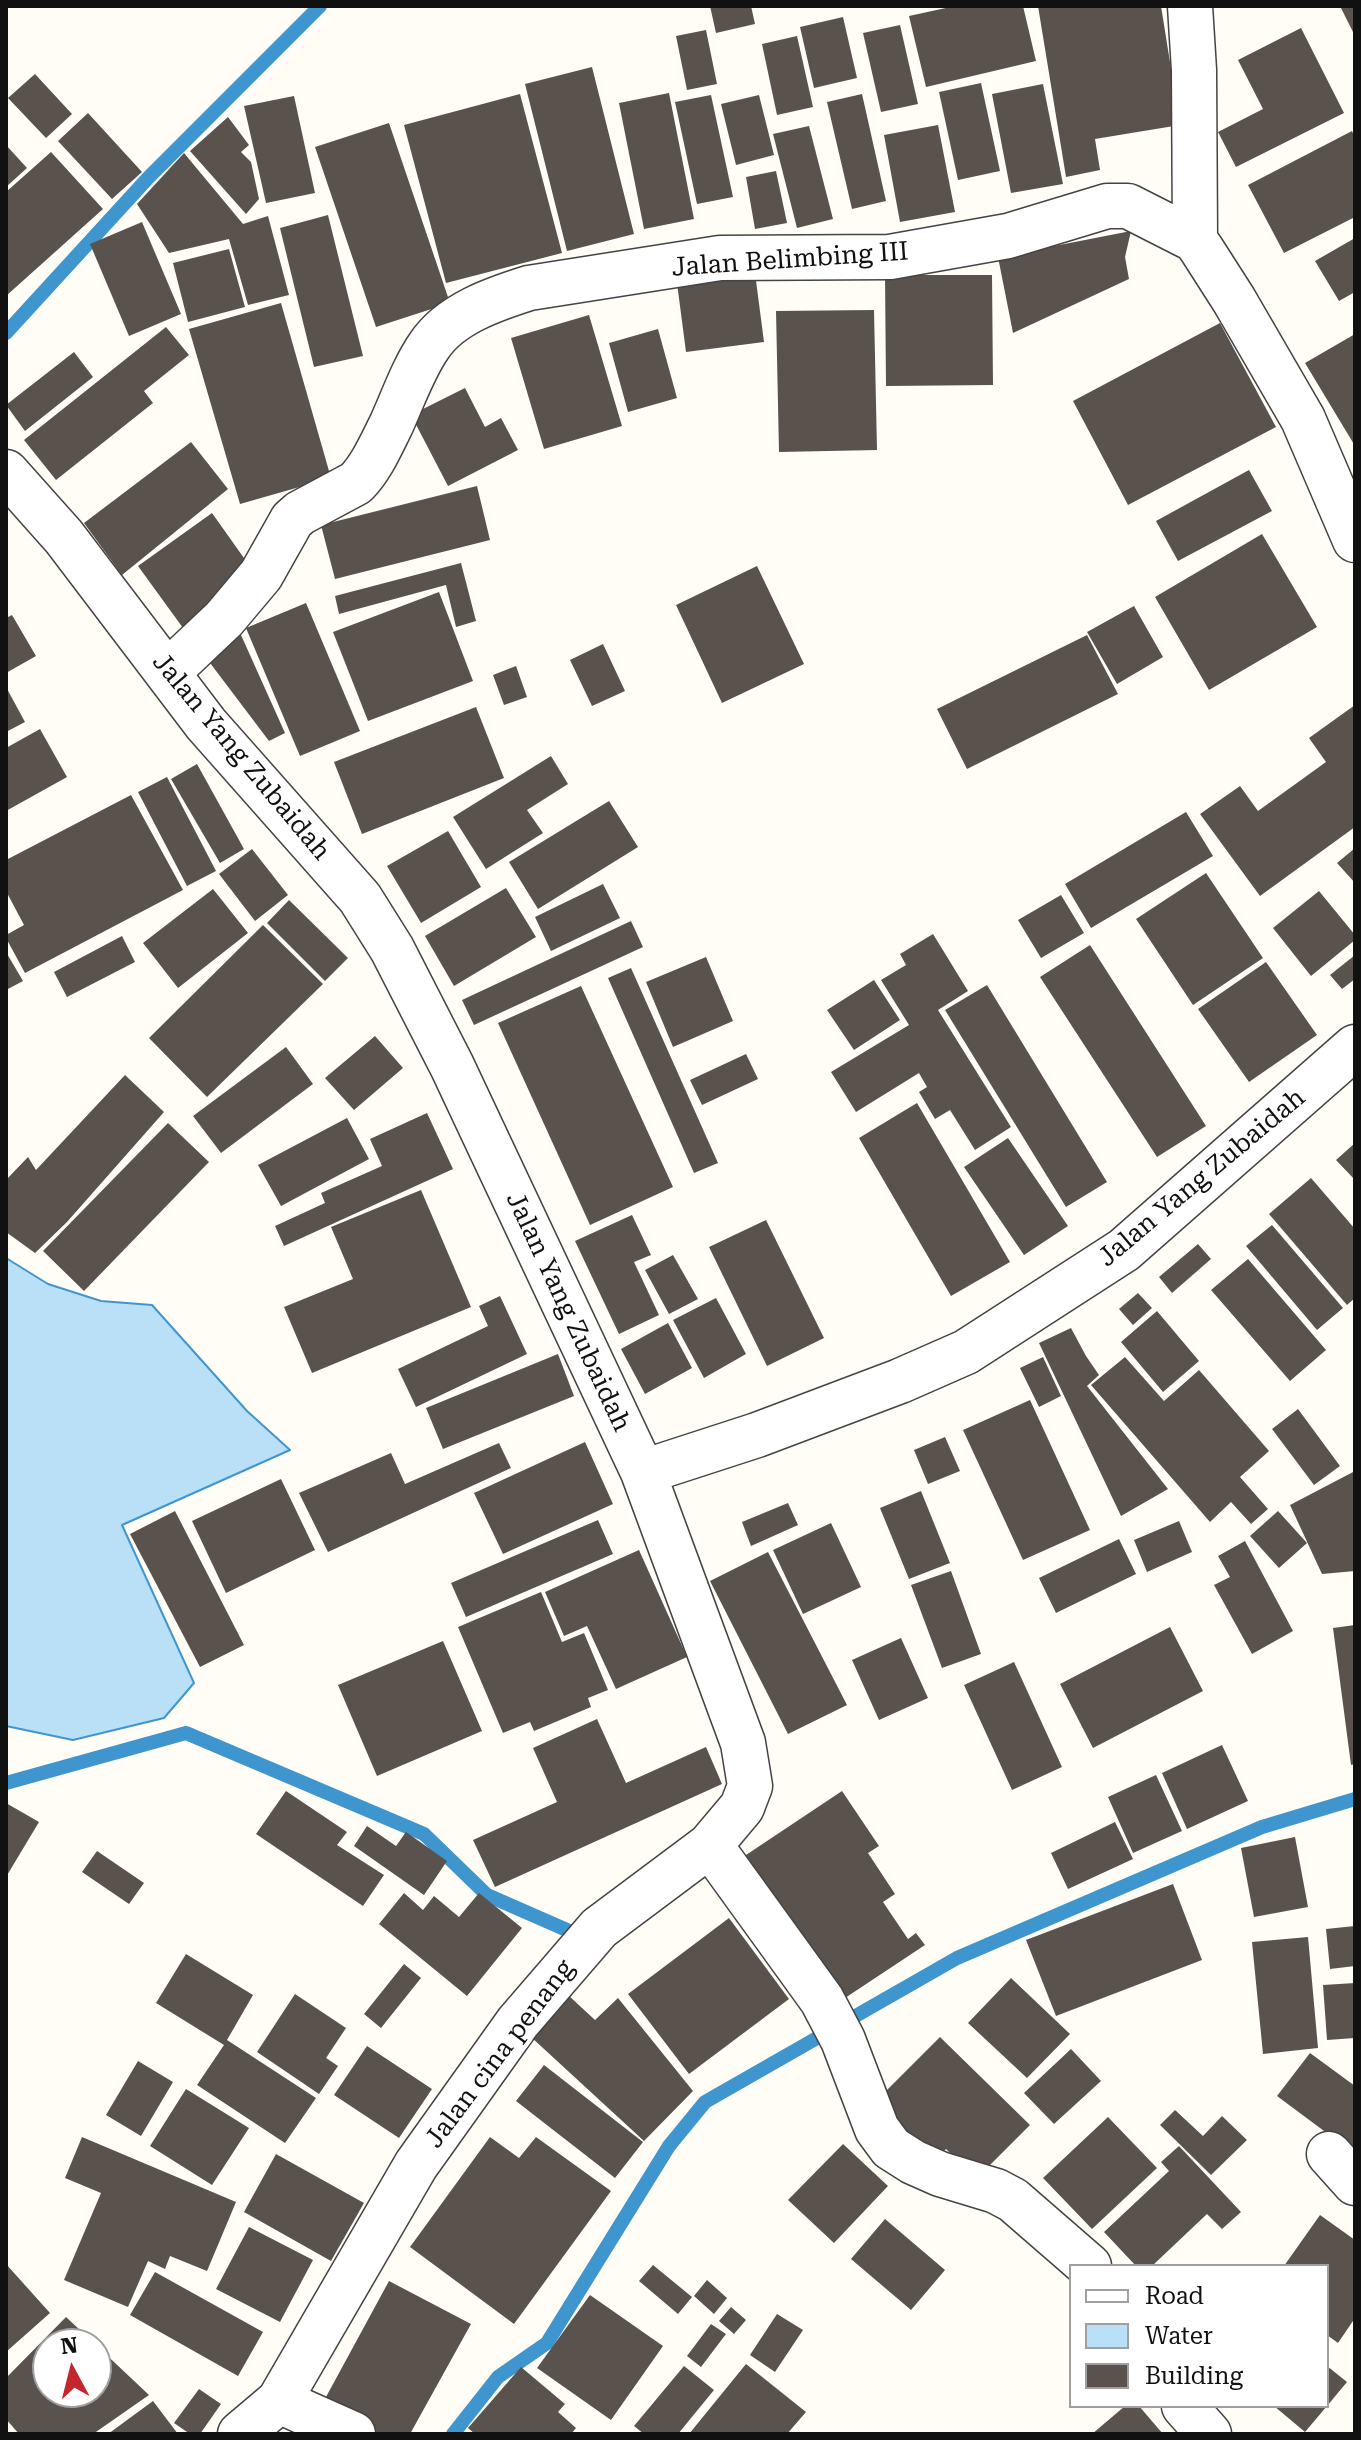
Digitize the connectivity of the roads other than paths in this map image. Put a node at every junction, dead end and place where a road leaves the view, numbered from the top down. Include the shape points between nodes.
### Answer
1 (1190, 6) edge
2 (1195, 240) junction
3 (6, 472) edge
4 (1355, 540) edge
5 (168, 672) junction
6 (1355, 1047) edge
7 (643, 1472) junction
8 (710, 1845) junction
9 (1087, 2264) edge
10 (279, 2401) junction
11 (1186, 2408) edge
12 (240, 2434) edge
13 (353, 2434) edge
14 (1209, 2434) edge

1 - 2 street
2 - 4 street, Jalan Belimbing III via 1303,419
2 - 5 street, Jalan Belimbing III via 1118,205 1008,236 890,257 720,258 502,296 438,335 364,475 292,520 261,575
3 - 5 street, Jalan Yang Zubaidah via 64,537
5 - 7 street, Jalan Yang Zubaidah via 206,724 360,898 392,949
6 - 7 street, Jalan Yang Zubaidah via 1124,1250 966,1352 757,1435
7 - 8 street, Jalan cina penang via 743,1743 748,1796
8 - 9 street via 822,2000 877,2129 891,2148 940,2174 1013,2200
8 - 10 street, Jalan cina penang via 599,1928 518,2022 416,2165
10 - 12 street, Jalan cina penang
10 - 13 street
11 - 14 street

